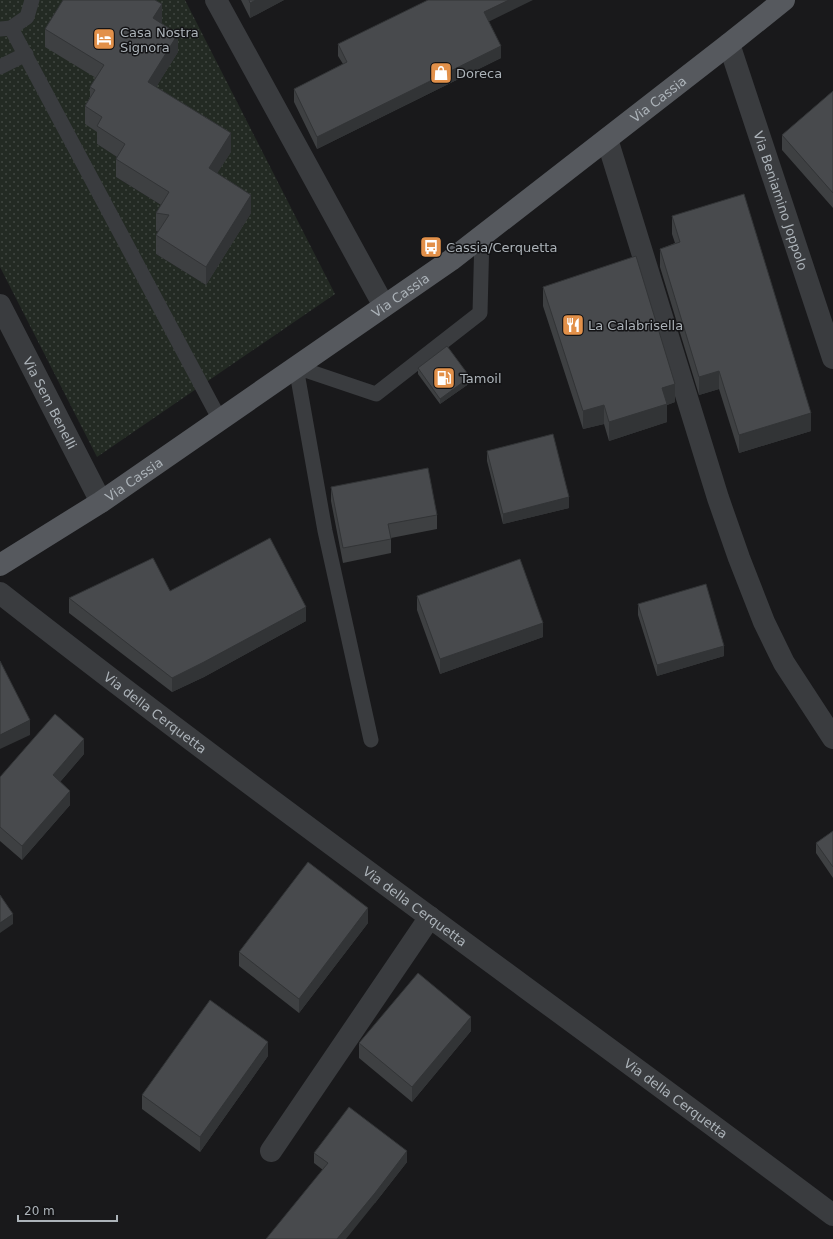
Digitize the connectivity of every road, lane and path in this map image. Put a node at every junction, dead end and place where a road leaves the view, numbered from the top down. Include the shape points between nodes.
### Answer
1 (32, 0) edge
2 (216, 0) edge
3 (784, 0) edge
4 (6, 28) edge
5 (729, 44) junction
6 (26, 54) junction
7 (0, 67) edge
8 (607, 139) junction
9 (482, 235) junction
10 (0, 304) edge
11 (384, 306) junction
12 (833, 358) edge
13 (296, 367) junction
14 (220, 420) junction
15 (101, 502) junction
16 (0, 565) edge
17 (0, 593) edge
18 (833, 738) edge
19 (371, 740) dead end
20 (430, 917) junction
21 (271, 1151) dead end
22 (833, 1215) edge

1 - 4 lane via 27,17
2 - 11 street
3 - 5 main road, Via Cassia
4 - 6 lane
5 - 8 main road, Via Cassia
5 - 12 street, Via Beniamino Joppolo
6 - 7 lane
6 - 14 lane
8 - 9 main road, Via Cassia
8 - 18 street via 718,498 739,558 764,622 784,663
9 - 11 main road, Via Cassia via 451,260
9 - 13 lane via 480,313 376,394
10 - 15 street, Via Sem Benelli
11 - 13 main road, Via Cassia
13 - 14 main road, Via Cassia
13 - 19 lane via 325,531
14 - 15 main road, Via Cassia
15 - 16 main road, Via Cassia
17 - 20 street, Via della Cerquetta via 117,684
20 - 21 street
20 - 22 street, Via della Cerquetta

